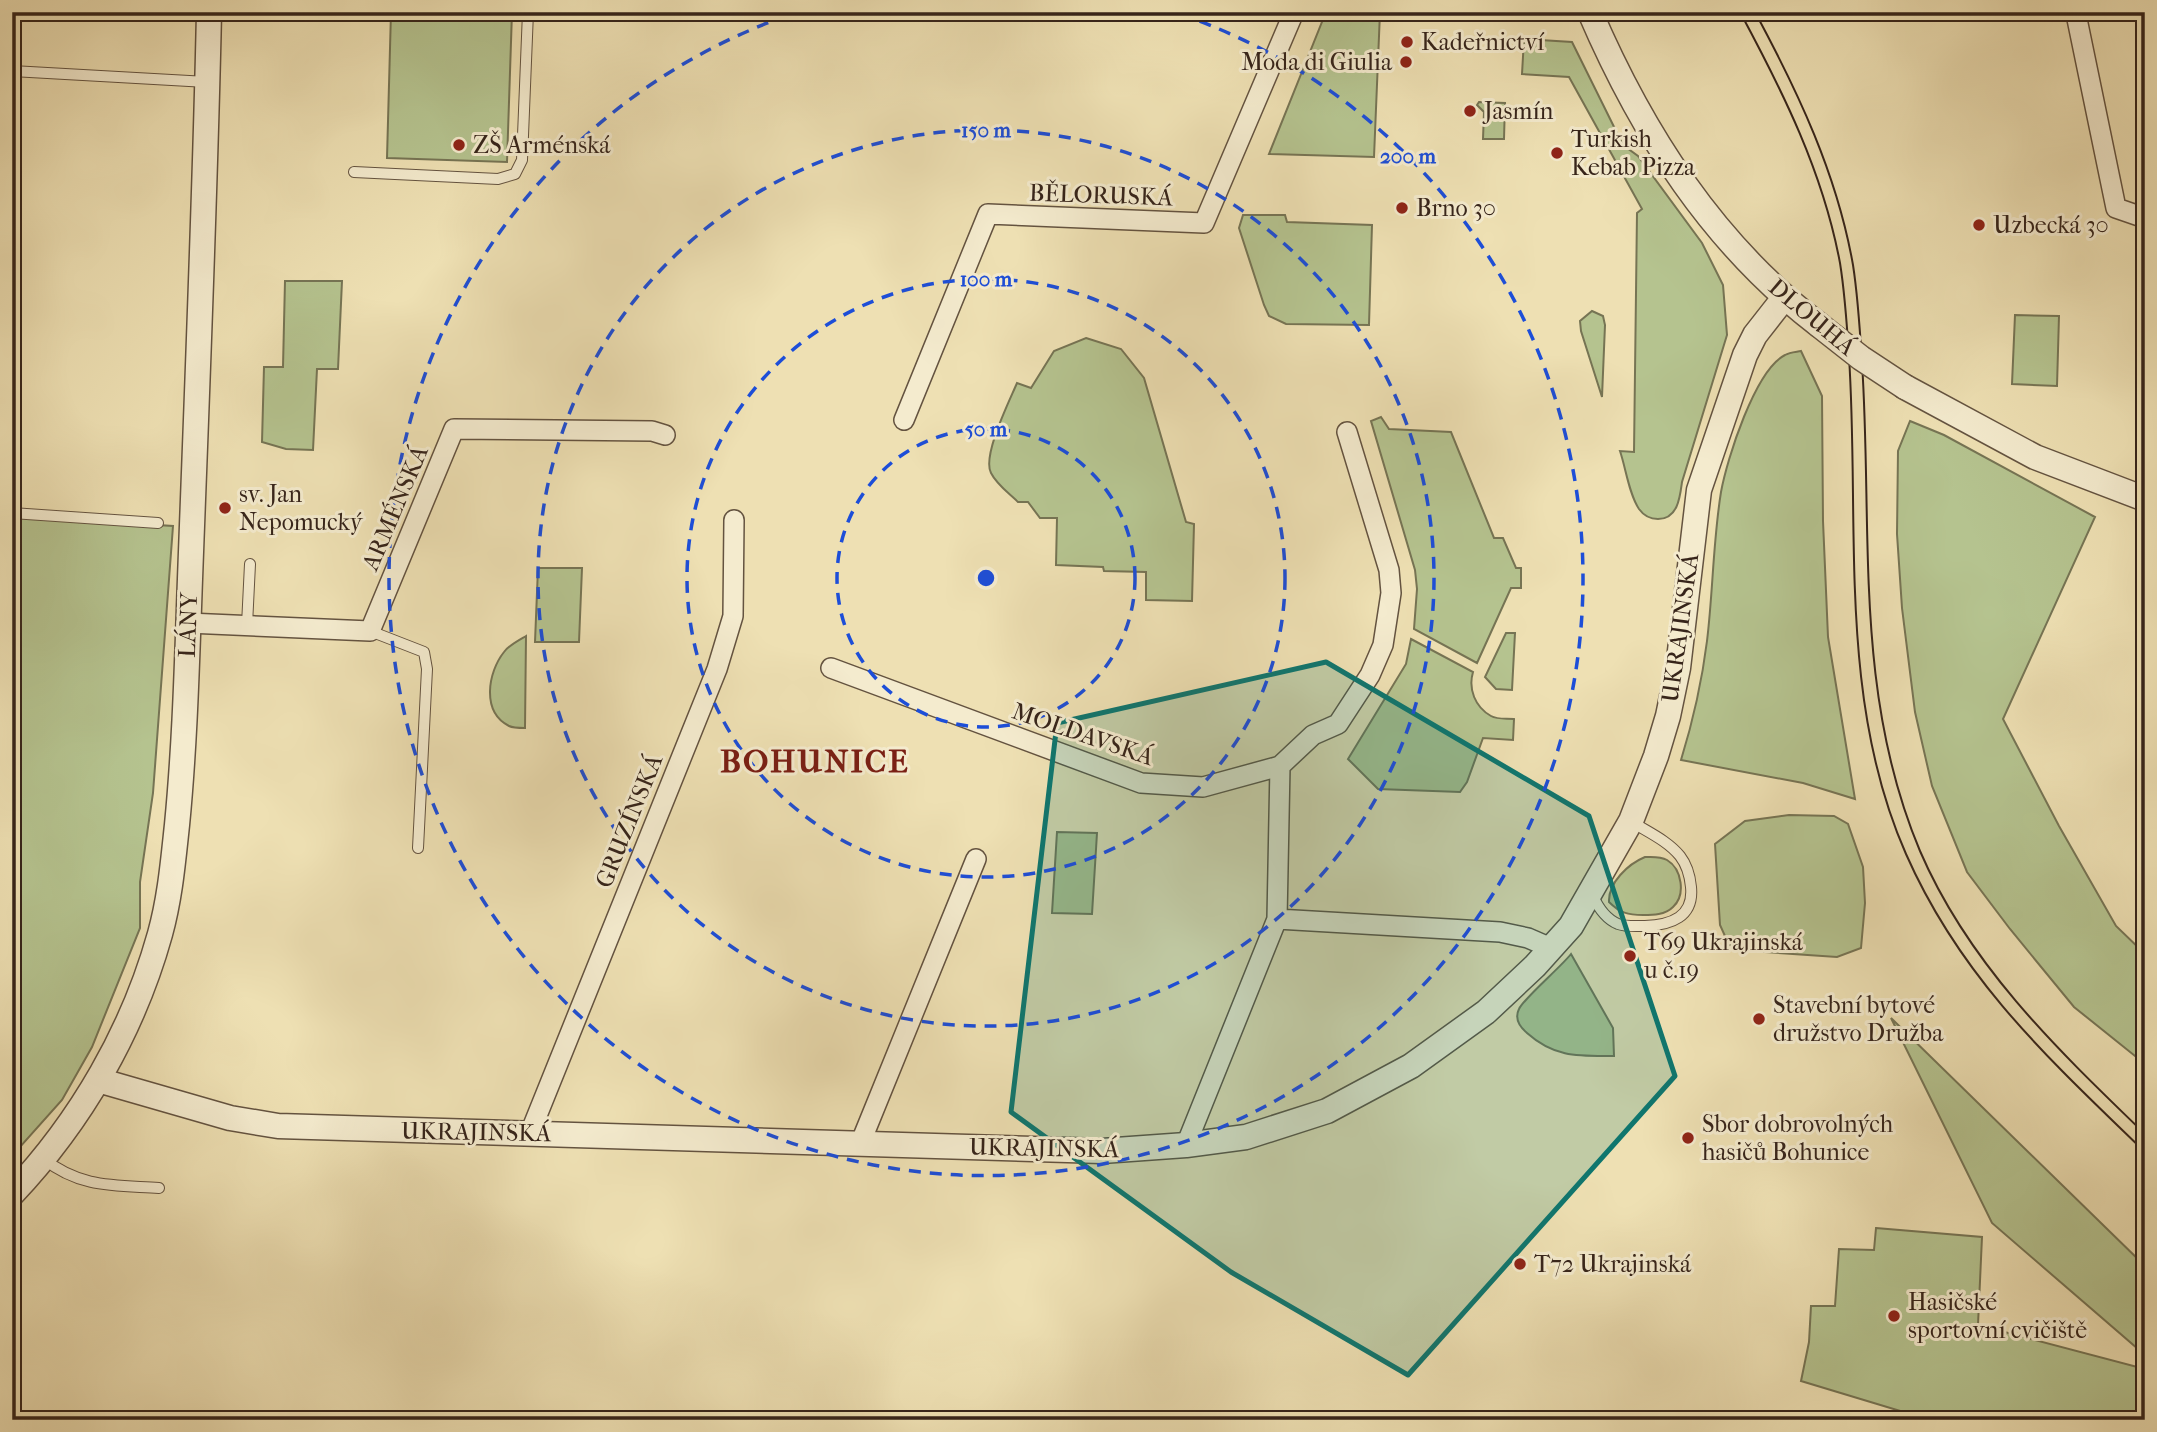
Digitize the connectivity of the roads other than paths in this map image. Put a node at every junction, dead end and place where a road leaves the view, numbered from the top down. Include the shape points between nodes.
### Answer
1 (209, 12) edge
2 (528, 12) edge
3 (1294, 12) edge
4 (1590, 12) edge
5 (2077, 19) dead end
6 (12, 71) edge
7 (207, 82) junction
8 (354, 172) dead end
9 (2145, 218) edge
10 (1784, 298) junction
11 (904, 420) dead end
12 (1347, 432) dead end
13 (665, 435) dead end
14 (2145, 499) edge
15 (12, 513) edge
16 (734, 520) dead end
17 (158, 523) dead end
18 (250, 564) dead end
19 (188, 623) junction
20 (247, 625) junction
21 (370, 631) junction
22 (831, 668) dead end
23 (1280, 766) junction
24 (1631, 821) junction
25 (418, 848) dead end
26 (976, 859) dead end
27 (1591, 891) junction
28 (1277, 919) junction
29 (1551, 948) junction
30 (98, 1080) junction
31 (530, 1133) junction
32 (860, 1144) junction
33 (1186, 1145) junction
34 (44, 1159) junction
35 (159, 1188) dead end
36 (12, 1194) edge

1 - 7 street, LÁNY
2 - 8 lane via 522,160 515,174 498,179
3 - 11 street, BĚLORUSKÁ via 1204,223 989,214
4 - 10 street, DLOUHÁ via 1628,94 1681,181
5 - 9 street via 2116,208
6 - 7 lane
7 - 19 street, LÁNY
10 - 14 street, DLOUHÁ, bridge via 1905,387 2035,457
10 - 24 street, UKRAJINSKÁ via 1745,355 1699,490 1668,716
12 - 23 street, MOLDAVSKÁ via 1389,570 1389,619 1370,675 1338,724 1313,735
13 - 21 street, ARMÉNSKÁ via 652,431 454,429
15 - 17 lane
16 - 31 street, GRUZÍNSKÁ via 733,615 717,669
18 - 20 lane
19 - 20 street
19 - 30 street, LÁNY via 181,781 169,896 139,992
20 - 21 street
21 - 25 lane via 424,652
22 - 23 street, MOLDAVSKÁ via 1141,783 1203,787
23 - 28 street
24 - 27 street, UKRAJINSKÁ
24 - 27 lane via 1681,857 1690,875 1692,897 1684,914 1672,923 1656,926 1619,924 1597,906
26 - 32 street
27 - 29 street, UKRAJINSKÁ via 1571,926
28 - 29 street via 1500,932
28 - 33 street
29 - 33 street, UKRAJINSKÁ via 1486,1012 1411,1066 1326,1111 1246,1137
30 - 31 street, UKRAJINSKÁ via 219,1115 278,1126
30 - 34 street, LÁNY
31 - 32 street, UKRAJINSKÁ
32 - 33 street, UKRAJINSKÁ via 1102,1151
34 - 35 lane via 94,1184
34 - 36 street, LÁNY

